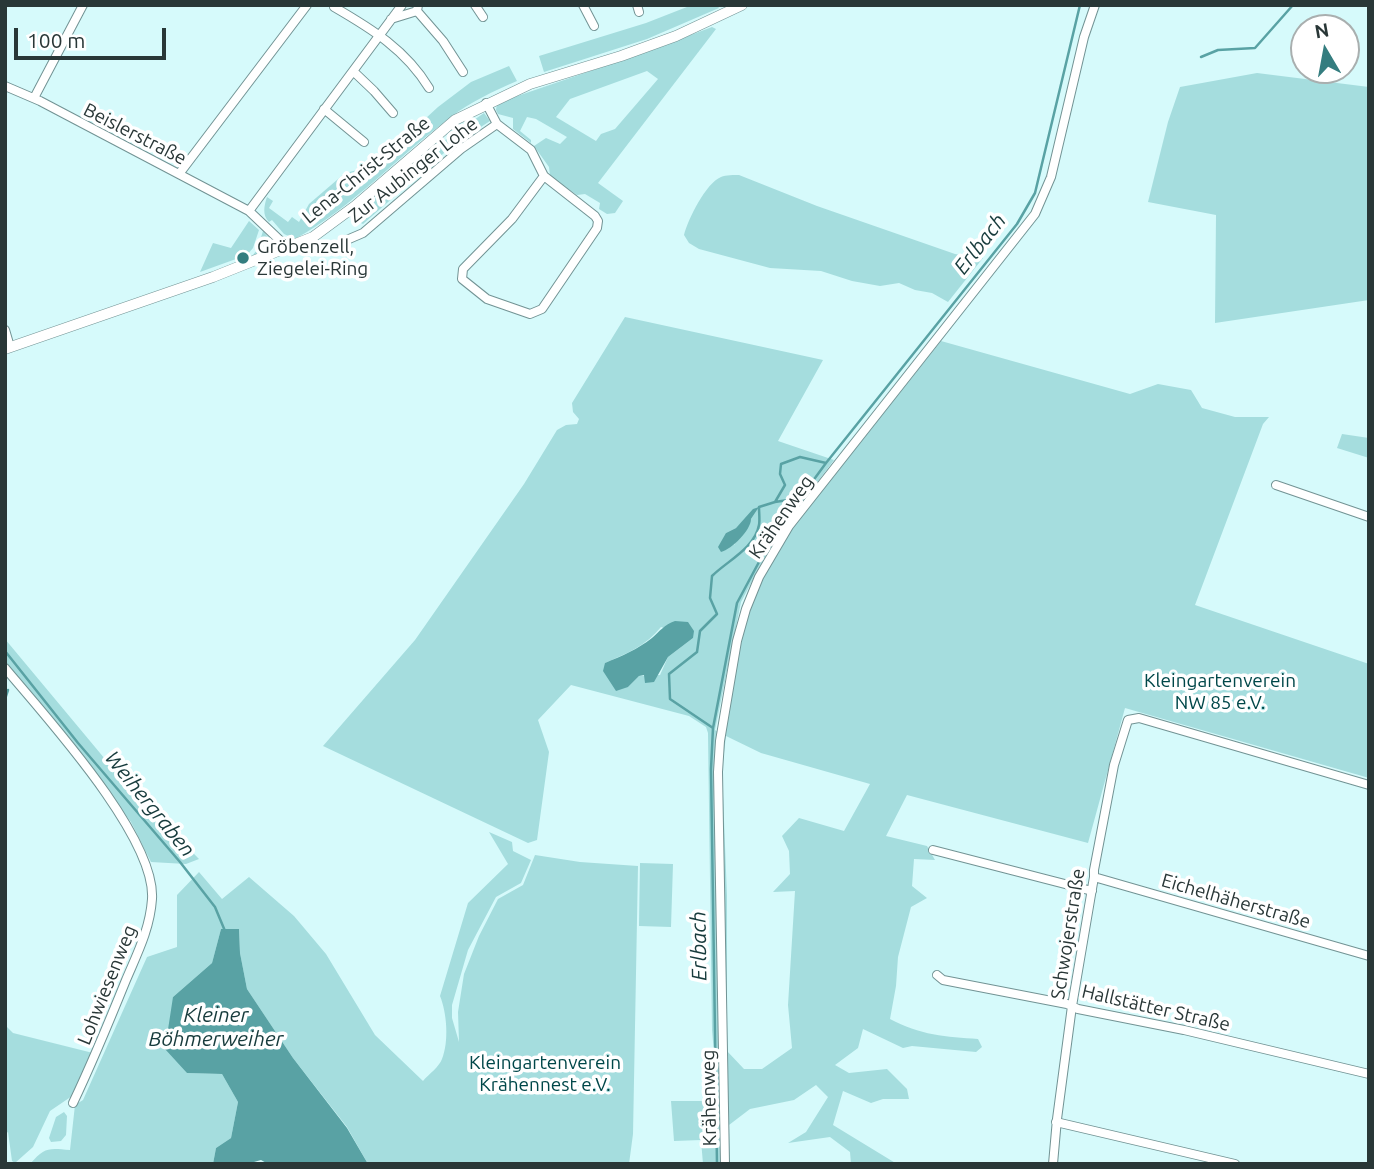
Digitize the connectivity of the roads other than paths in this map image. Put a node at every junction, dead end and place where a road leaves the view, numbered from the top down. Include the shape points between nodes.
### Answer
1 (83, 5) edge
2 (307, 5) edge
3 (402, 5) edge
4 (475, 5) edge
5 (583, 5) edge
6 (742, 5) edge
7 (1095, 5) edge
8 (333, 6) edge
9 (418, 8) edge
10 (483, 17) dead end
11 (391, 19) junction
12 (594, 26) dead end
13 (380, 34) junction
14 (353, 71) junction
15 (463, 72) dead end
16 (5, 86) edge
17 (429, 88) dead end
18 (34, 98) junction
19 (486, 103) junction
20 (324, 109) junction
21 (393, 113) dead end
22 (497, 124) junction
23 (363, 142) dead end
24 (179, 174) junction
25 (544, 176) junction
26 (249, 211) junction
27 (349, 239) dead end
28 (288, 248) junction
29 (5, 330) edge
30 (8, 348) edge
31 (1276, 485) dead end
32 (1369, 517) edge
33 (5, 668) edge
34 (1369, 785) edge
35 (933, 850) dead end
36 (1094, 877) junction
37 (1092, 891) junction
38 (1369, 956) edge
39 (937, 975) dead end
40 (1072, 1006) junction
41 (1369, 1074) edge
42 (73, 1103) dead end
43 (1056, 1122) junction
44 (725, 1164) edge
45 (1053, 1164) edge
46 (1235, 1164) edge

1 - 18 street
2 - 24 street
3 - 11 street
4 - 10 street
5 - 12 street
6 - 19 street, Lena-Christ-Straße via 676,36
7 - 44 street, Krähenweg via 1051,177 1035,214 789,526 758,577 746,609 725,705 718,772
8 - 13 street
9 - 11 street
9 - 15 street
11 - 13 street
13 - 14 street
13 - 17 street via 411,61
14 - 20 street
14 - 21 street
16 - 18 street, Beislerstraße
18 - 24 street, Beislerstraße
19 - 22 street
19 - 28 street, Lena-Christ-Straße via 455,120 313,237
20 - 23 street
20 - 26 street
22 - 25 street via 531,150
22 - 27 street, Zur Aubinger Lohe via 363,233
24 - 26 street, Beislerstraße
25 - 25 street via 461,274 466,284 487,299 530,314 542,309 598,221
26 - 28 street, Beislerstraße
28 - 30 street, Lena-Christ-Straße
29 - 30 street
31 - 32 street
33 - 42 street, Lohwiesenweg via 126,822 148,869 152,898 147,933
34 - 36 street, Schwojerstraße via 1135,718 1128,720
35 - 37 street
36 - 37 street, Schwojerstraße
36 - 38 street, Eichelhäherstraße
37 - 40 street, Schwojerstraße
39 - 40 street, Hallstätter Straße via 943,980
40 - 41 street, Hallstätter Straße
40 - 43 street, Schwojerstraße
43 - 45 street, Schwojerstraße
43 - 46 street

